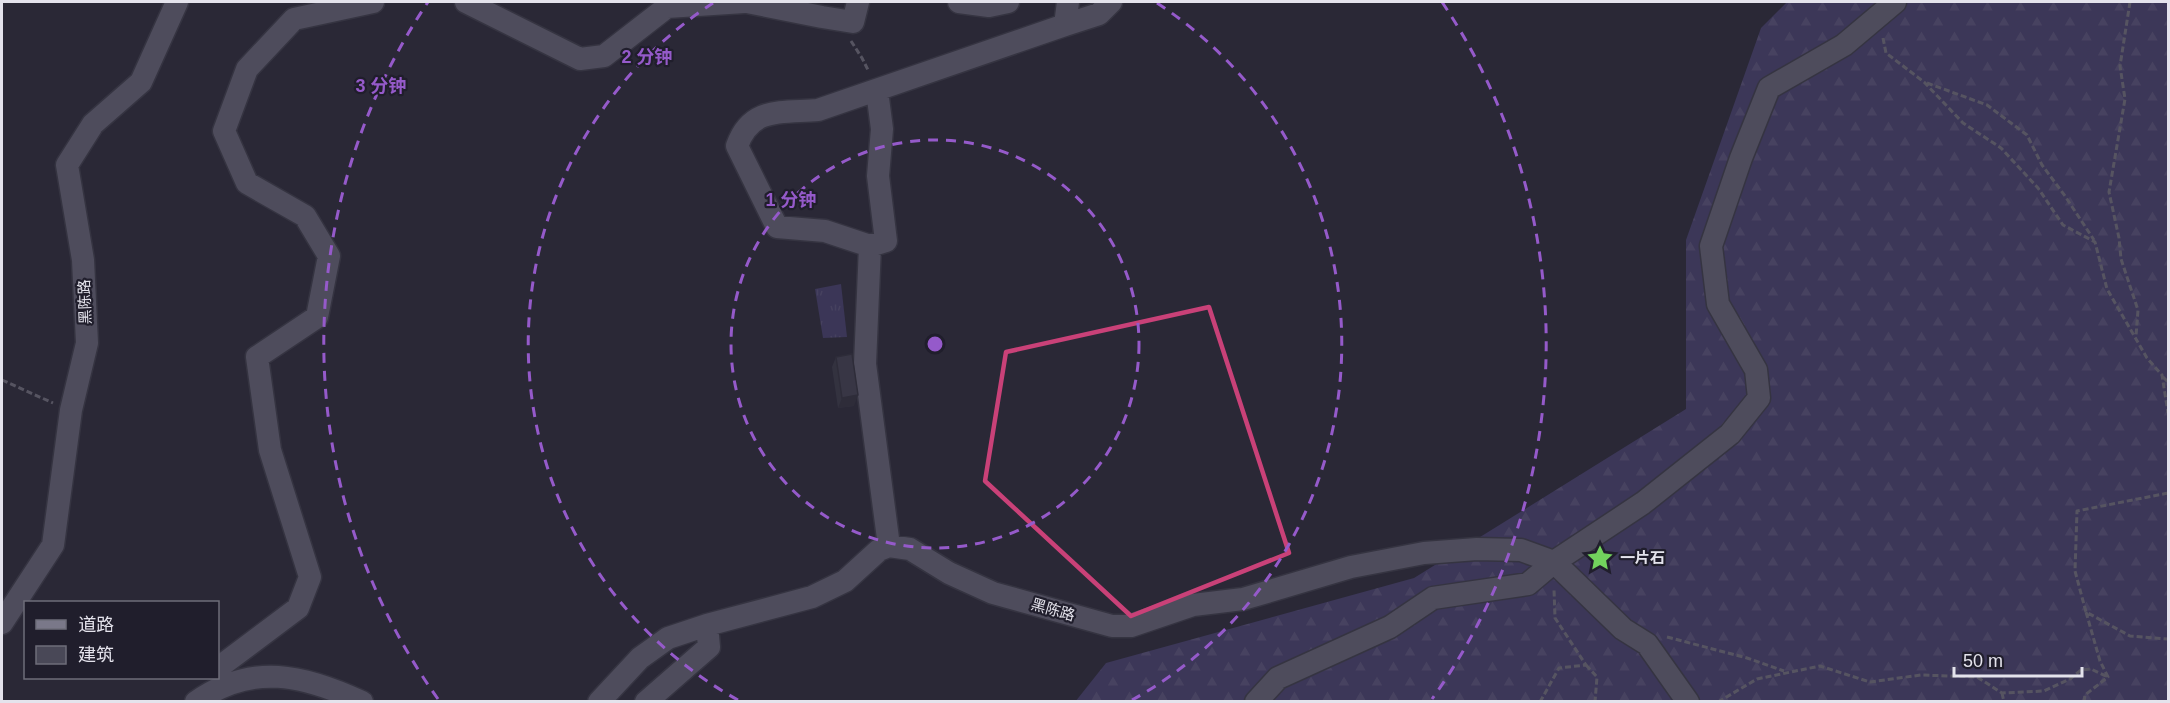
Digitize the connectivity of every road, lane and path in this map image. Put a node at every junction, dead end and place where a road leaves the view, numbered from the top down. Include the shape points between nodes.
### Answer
1 (177, 2) edge
2 (372, 2) edge
3 (466, 2) edge
4 (745, 2) edge
5 (858, 2) edge
6 (959, 2) edge
7 (1008, 2) edge
8 (1068, 2) edge
9 (1111, 2) edge
10 (2130, 2) edge
11 (1886, 9) edge
12 (1065, 25) junction
13 (1924, 82) junction
14 (877, 91) junction
15 (2095, 242) junction
16 (870, 246) junction
17 (2136, 337) junction
18 (2162, 375) junction
19 (2, 380) edge
20 (2169, 382) edge
21 (71, 410) junction
22 (2169, 413) edge
23 (2169, 493) edge
24 (889, 546) junction
25 (1554, 562) junction
26 (2086, 612) junction
27 (2, 623) edge
28 (707, 625) junction
29 (1664, 636) dead end
30 (2169, 639) edge
31 (1586, 665) junction
32 (219, 667) edge
33 (1786, 672) junction
34 (2108, 677) junction
35 (207, 679) edge
36 (2002, 693) junction
37 (184, 702) edge
38 (196, 702) edge
39 (362, 702) edge
40 (599, 702) edge
41 (646, 702) edge
42 (1256, 702) edge
43 (1540, 702) edge
44 (1595, 702) edge
45 (1688, 702) edge
46 (1718, 702) edge
47 (2004, 702) edge
48 (2084, 702) edge

1 - 21 street, 黑陈路 via 141,82 93,124 67,165 83,260 87,343
2 - 32 street via 294,19 247,69 224,130 247,183 305,216 329,256 317,317 257,357 270,450 310,577 298,608
3 - 4 street via 580,59 604,56 667,7
4 - 5 street via 854,22
6 - 7 street via 988,6
8 - 12 street
9 - 12 street via 1099,14
10 - 17 path via 2120,66 2125,99 2109,192 2121,259 2138,310
11 - 13 path via 1886,53
11 - 25 street via 1844,45 1769,88 1712,246 1718,304 1756,370 1759,398 1730,434 1643,503
12 - 14 street
13 - 15 path via 1963,123 2001,148 2038,188 2063,225
13 - 15 path via 1987,105 2027,135 2042,165
14 - 16 street via 882,129 878,176 886,241
14 - 16 street via 818,111 775,113 754,119 737,146 777,227 825,231
15 - 17 path via 2106,290
16 - 24 street via 865,364
17 - 18 path via 2146,358
18 - 20 path
18 - 22 path
19 - 21 path
21 - 27 street, 黑陈路 via 53,545
23 - 26 path via 2077,511 2074,571
24 - 25 street, 黑陈路 via 910,549 993,593 1112,626 1131,626 1194,605 1243,599 1351,567 1424,553 1521,550
24 - 28 street via 844,581 812,597
25 - 31 path via 1555,618
25 - 42 street via 1528,584 1432,598 1390,627 1278,678
25 - 45 street via 1623,629 1647,644
26 - 30 path via 2130,636
26 - 34 path
28 - 40 street via 668,638 640,658
28 - 41 street via 709,647
29 - 33 path
31 - 43 path via 1559,668
31 - 44 path via 1597,677
33 - 36 path via 1820,666 1870,682 1921,675 1977,677
33 - 46 path via 1757,679
34 - 36 path via 2091,669 2081,670 2044,691
34 - 48 path via 2085,695
35 - 37 street
36 - 47 path
38 - 39 street via 244,678 283,676 318,684

